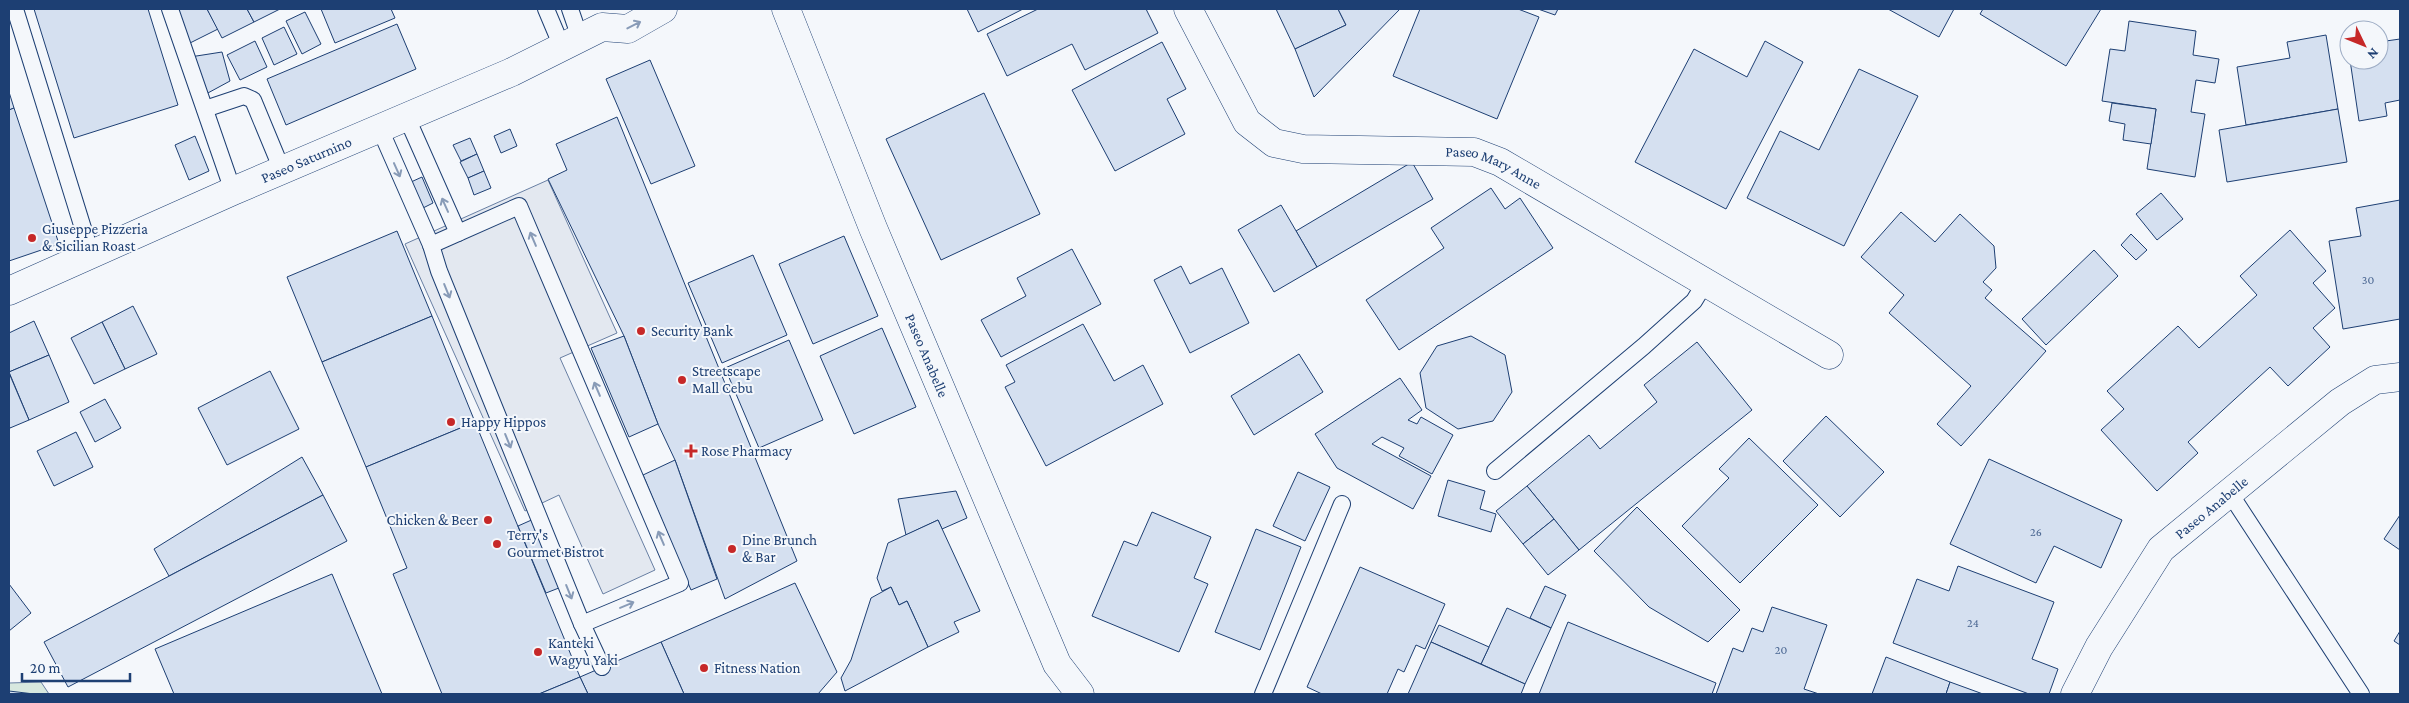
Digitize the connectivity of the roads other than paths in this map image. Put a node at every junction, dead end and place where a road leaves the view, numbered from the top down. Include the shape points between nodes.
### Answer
1 (15, 9) edge
2 (170, 9) edge
3 (546, 9) edge
4 (570, 9) edge
5 (663, 9) edge
6 (786, 9) edge
7 (1188, 9) edge
8 (587, 30) edge
9 (205, 109) junction
10 (407, 118) junction
11 (380, 129) junction
12 (282, 170) junction
13 (233, 191) junction
14 (458, 233) junction
15 (431, 245) junction
16 (91, 254) junction
17 (1705, 283) junction
18 (9, 291) edge
19 (1829, 355) dead end
20 (2400, 377) edge
21 (1496, 471) dead end
22 (2229, 492) junction
23 (1342, 504) dead end
24 (582, 624) junction
25 (602, 667) dead end
26 (1080, 694) edge
27 (1263, 694) edge
28 (2075, 694) edge
29 (2361, 694) edge

1 - 16 lane
2 - 9 lane
3 - 8 lane
4 - 8 lane
8 -> 5 street via 628,29
6 - 26 street, Paseo Anabelle via 877,237 1057,664
7 - 17 street, Paseo Mary Anne via 1247,122 1274,143 1303,150 1474,152 1500,162
8 - 10 street, Paseo Saturnino via 512,72
9 - 12 lane via 244,96 252,100
9 - 13 lane
10 - 11 street, Paseo Saturnino
14 -> 10 lane
11 - 12 street, Paseo Saturnino
11 -> 15 lane
12 - 13 street, Paseo Saturnino
13 - 16 street, Paseo Saturnino
14 - 15 lane
24 -> 14 lane via 680,583 519,206
15 -> 24 lane via 442,280
16 - 18 street, Paseo Saturnino
17 - 19 street, Paseo Mary Anne
17 - 21 lane via 1694,301
20 - 22 street, Paseo Anabelle via 2376,380 2340,402
22 - 28 street, Paseo Anabelle via 2161,549 2099,647
22 - 29 lane
23 - 27 lane
24 - 25 lane

